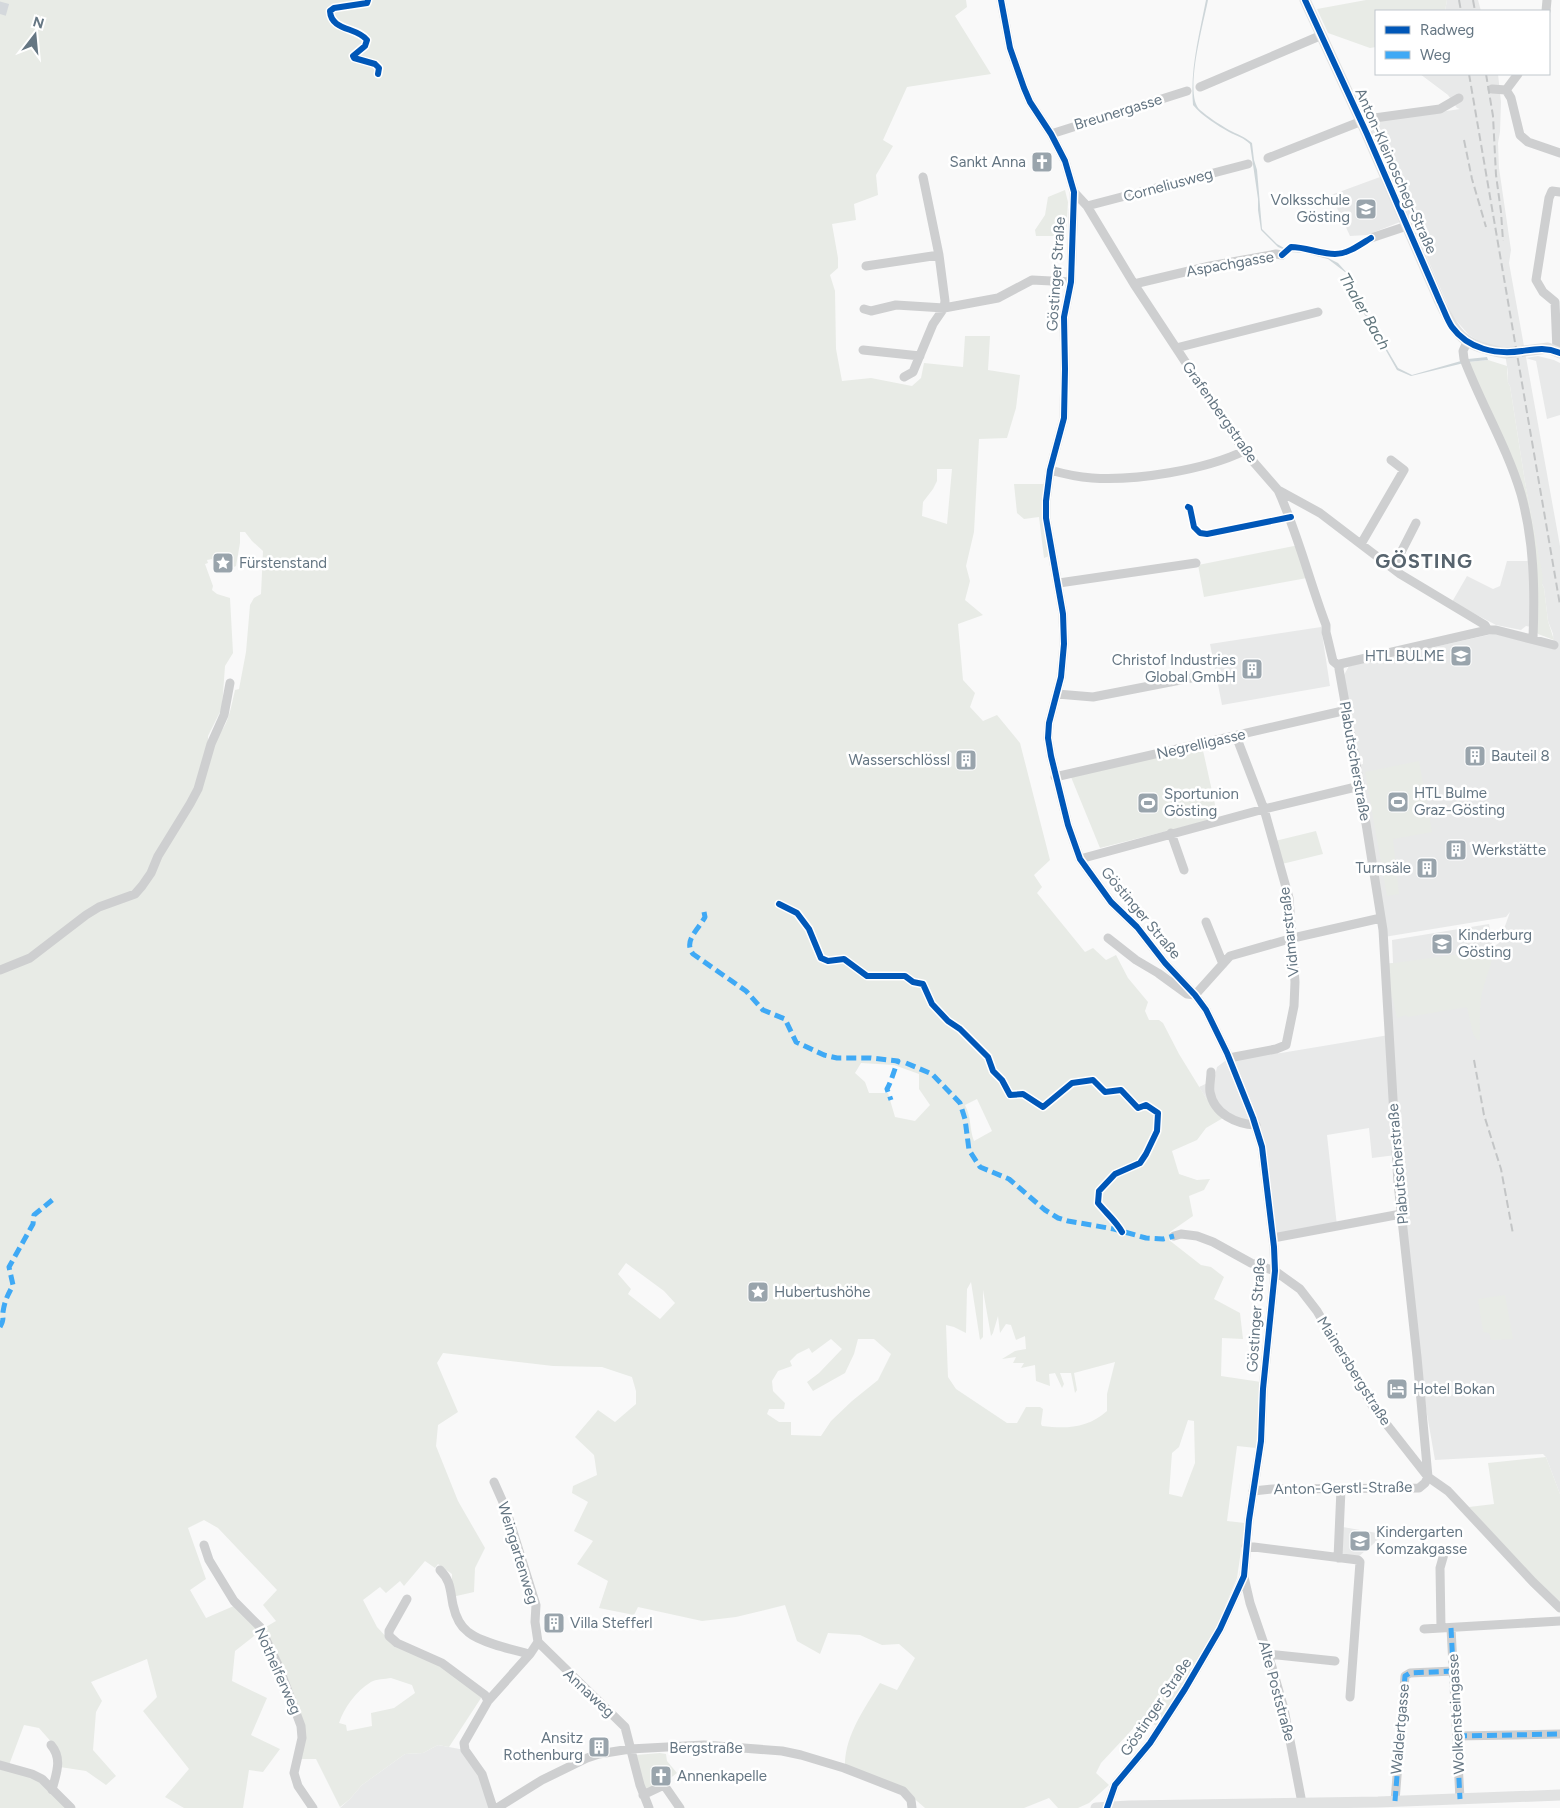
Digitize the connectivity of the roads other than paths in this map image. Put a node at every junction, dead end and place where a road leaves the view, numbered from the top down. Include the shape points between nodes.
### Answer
1 (1001, 0) edge
2 (1305, 0) edge
3 (1322, 35) junction
4 (1517, 75) edge
5 (1200, 87) dead end
6 (1492, 89) dead end
7 (1506, 90) junction
8 (1186, 91) dead end
9 (1459, 98) dead end
10 (1361, 122) junction
11 (1051, 134) junction
12 (1560, 153) edge
13 (1268, 158) dead end
14 (1248, 164) dead end
15 (923, 177) dead end
16 (1074, 192) junction
17 (1560, 192) edge
18 (1087, 206) junction
19 (1407, 226) junction
20 (1371, 238) dead end
21 (939, 255) junction
22 (1282, 255) dead end
23 (866, 266) dead end
24 (1071, 282) junction
25 (1134, 284) junction
26 (1558, 301) edge
27 (944, 308) junction
28 (864, 309) dead end
29 (1318, 312) dead end
30 (1471, 343) junction
31 (1176, 348) junction
32 (863, 350) dead end
33 (1524, 351) tunnel mouth
34 (1558, 352) edge
35 (1505, 353) tunnel mouth
36 (920, 356) junction
37 (904, 377) dead end
38 (1244, 451) junction
39 (1390, 460) dead end
40 (1050, 470) junction
41 (1278, 490) junction
42 (1416, 523) dead end
43 (1361, 544) junction
44 (1196, 563) dead end
45 (1393, 568) junction
46 (1059, 583) junction
47 (1488, 630) junction
48 (1533, 638) junction
49 (1554, 645) dead end
50 (1340, 665) junction
51 (1201, 676) dead end
52 (230, 683) dead end
53 (1057, 694) junction
54 (1346, 710) junction
55 (1236, 736) junction
56 (1055, 777) junction
57 (1360, 786) junction
58 (1264, 809) junction
59 (1170, 833) junction
60 (1080, 859) junction
61 (1184, 870) dead end
62 (1381, 918) junction
63 (1206, 922) dead end
64 (1108, 938) dead end
65 (1293, 938) junction
66 (1224, 964) junction
67 (0, 970) edge
68 (1196, 995) junction
69 (1229, 1058) junction
70 (1210, 1072) dead end
71 (1256, 1125) junction
72 (1401, 1214) junction
73 (1174, 1236) dead end
74 (1273, 1238) junction
75 (1275, 1271) junction
76 (1428, 1477) junction
77 (494, 1482) dead end
78 (1341, 1489) junction
79 (1253, 1491) junction
80 (204, 1545) dead end
81 (1246, 1546) junction
82 (1444, 1554) dead end
83 (1338, 1558) junction
84 (440, 1570) dead end
85 (1244, 1576) junction
86 (407, 1599) dead end
87 (1560, 1608) edge
88 (1560, 1621) edge
89 (1441, 1628) junction
90 (1451, 1628) junction
91 (1424, 1629) dead end
92 (538, 1642) junction
93 (530, 1654) junction
94 (1268, 1654) junction
95 (1335, 1661) dead end
96 (1453, 1671) junction
97 (1350, 1697) dead end
98 (488, 1701) junction
99 (1560, 1734) edge
100 (1457, 1736) junction
101 (51, 1745) dead end
102 (630, 1749) junction
103 (0, 1766) edge
104 (52, 1790) junction
105 (643, 1795) junction
106 (1560, 1796) edge
107 (1460, 1799) junction
108 (1395, 1801) junction
109 (1436, 1804) edge
110 (1378, 1805) edge
111 (1303, 1806) edge
112 (71, 1808) edge
113 (313, 1808) edge
114 (495, 1808) edge
115 (649, 1808) edge
116 (680, 1808) edge
117 (912, 1808) edge
118 (1104, 1808) edge

1 - 11 street, Göstinger Straße via 1010,48 1024,88
2 - 3 main road, Anton-Kleinoscheg-Straße
3 - 5 street
3 - 10 main road, Anton-Kleinoscheg-Straße
4 - 7 street
6 - 7 street
7 - 12 street via 1520,135 1528,142
8 - 11 street, Breunergasse
9 - 10 street via 1440,109
10 - 13 street
10 - 19 main road, Anton-Kleinoscheg-Straße
11 - 16 street, Göstinger Straße via 1065,161
14 - 18 street, Corneliusweg
15 - 21 street
16 - 18 street, Grafenbergstraße
16 - 24 street, Göstinger Straße
17 - 26 street via 1552,191 1549,198 1536,280 1542,292
18 - 25 street, Grafenbergstraße
19 - 20 street
19 - 30 main road, Anton-Kleinoscheg-Straße via 1452,326
21 - 23 street
21 - 27 street via 946,302
22 - 25 street, Aspachgasse via 1210,266
24 - 27 street via 1032,280 998,298
24 - 40 street, Göstinger Straße via 1064,318 1064,418
25 - 31 street, Grafenbergstraße
26 - 34 street
27 - 28 street via 894,305 871,311
27 - 36 street via 933,324
29 - 31 street, Grafenbergstraße
30 - 35 main road
30 - 48 street via 1463,351 1465,362 1522,500 1534,572
31 - 38 street, Grafenbergstraße
32 - 36 street
33 - 34 main road via 1541,348
36 - 37 street via 913,372
38 - 40 street via 1204,466 1136,477 1094,478
38 - 41 street, Grafenbergstraße
39 - 43 street via 1404,470
40 - 46 street, Göstinger Straße via 1046,518
41 - 43 street, Grafenbergstraße via 1320,513
41 - 50 street, Plabutscherstraße via 1295,529 1326,625 1333,661
42 - 45 street
43 - 45 street, Grafenbergstraße
44 - 46 street
45 - 47 street, Grafenbergstraße via 1485,624
46 - 53 street, Göstinger Straße via 1064,644
47 - 48 street
47 - 50 street
48 - 49 street
50 - 54 street, Plabutscherstraße
51 - 53 street via 1093,698
52 - 67 street via 224,715 210,744 198,789 142,886 135,894 86,915 30,958
53 - 56 street, Göstinger Straße via 1048,738
54 - 55 street, Negrelligasse
54 - 57 street, Plabutscherstraße
55 - 56 street, Negrelligasse
55 - 58 street, Vidmarstraße
56 - 60 street, Göstinger Straße
57 - 58 street
57 - 62 street, Plabutscherstraße
58 - 59 street
58 - 65 street, Vidmarstraße via 1289,898
59 - 60 street
59 - 61 street
60 - 68 street, Göstinger Straße via 1111,902 1138,927 1165,963
62 - 65 street
62 - 72 street, Plabutscherstraße
63 - 66 street
64 - 68 street, Göstinger Straße via 1187,994
65 - 66 street via 1230,956
65 - 69 street, Vidmarstraße via 1294,1006 1286,1045
66 - 68 street
68 - 69 street, Göstinger Straße
69 - 71 street, Göstinger Straße
70 - 71 street via 1210,1093 1223,1114 1245,1125
71 - 74 street, Göstinger Straße via 1265,1168
72 - 74 street
72 - 76 street, Plabutscherstraße
73 - 75 street, Mainersbergstraße via 1196,1236 1262,1268
74 - 75 street, Göstinger Straße
75 - 76 street, Mainersbergstraße via 1300,1289 1374,1407
75 - 79 street, Göstinger Straße via 1261,1441
76 - 78 street, Anton-Gerstl-Straße via 1419,1488
76 - 87 street via 1448,1490
77 - 92 street, Weingartenweg via 506,1509 536,1605
78 - 79 street, Anton-Gerstl-Straße
78 - 83 street
79 - 81 street, Göstinger Straße
80 - 113 street, Nothelferweg via 209,1560 234,1600 260,1627 280,1667 301,1726 302,1738 294,1773 298,1786
81 - 83 street
81 - 85 street, Göstinger Straße
82 - 89 street via 1440,1568
83 - 97 street via 1361,1563
84 - 93 street via 448,1577 454,1608 460,1624 468,1633
85 - 94 street, Alte Poststraße
85 - 118 street, Göstinger Straße via 1220,1629 1185,1689 1150,1743 1115,1786
86 - 98 street via 389,1636 397,1644 442,1663 485,1694
88 - 90 street
89 - 90 street
89 - 91 street
90 - 96 street, Wolkensteingasse
92 - 93 street
92 - 102 street, Annaweg via 623,1725
93 - 98 street
94 - 95 street
94 - 111 street, Alte Poststraße via 1289,1731
96 - 100 street, Wolkensteingasse
96 - 108 street, Waldertgasse via 1410,1673 1404,1678
98 - 114 street via 464,1743 465,1750 482,1774
99 - 100 street
100 - 107 street, Wolkensteingasse
101 - 104 street via 57,1752 58,1761
102 - 105 street, Annaweg
102 - 114 street, Bergstraße via 587,1758
102 - 117 street, Bergstraße via 704,1745 793,1753 903,1791 911,1800
103 - 104 street via 42,1779
104 - 112 street
105 - 115 street, Annaweg
105 - 116 street via 664,1785
106 - 107 main road
107 - 109 main road
108 - 109 main road
108 - 110 main road
110 - 111 main road
111 - 118 main road

